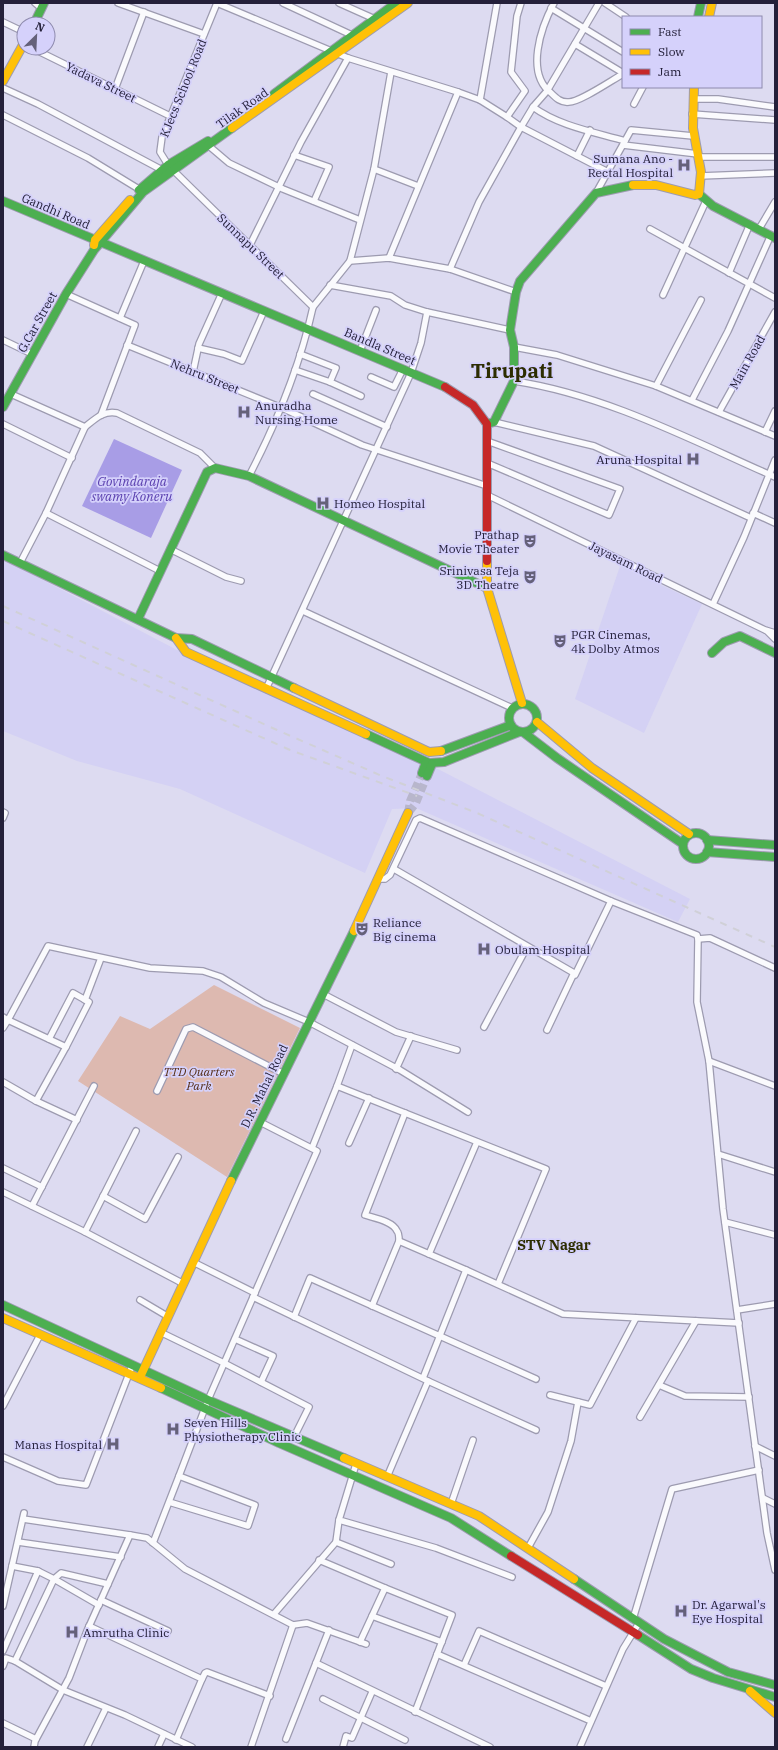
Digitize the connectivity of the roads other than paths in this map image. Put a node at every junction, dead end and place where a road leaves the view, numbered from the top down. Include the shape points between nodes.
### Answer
1 (118, 3) edge
2 (217, 3) edge
3 (283, 3) edge
4 (339, 3) edge
5 (396, 3) edge
6 (408, 3) edge
7 (497, 3) edge
8 (521, 3) edge
9 (599, 3) edge
10 (605, 3) edge
11 (701, 3) edge
12 (712, 3) edge
13 (40, 5) edge
14 (553, 5) edge
15 (144, 12) junction
16 (37, 16) edge
17 (624, 16) edge
18 (698, 16) edge
19 (709, 16) edge
20 (380, 20) junction
21 (3, 22) edge
22 (16, 28) edge
23 (584, 28) junction
24 (204, 34) junction
25 (357, 37) junction
26 (575, 44) junction
27 (622, 51) edge
28 (334, 53) junction
29 (17, 56) edge
30 (48, 56) edge
31 (348, 58) junction
32 (392, 72) junction
33 (622, 73) edge
34 (622, 75) edge
35 (3, 81) edge
36 (3, 88) edge
37 (642, 88) edge
38 (694, 88) edge
39 (115, 89) junction
40 (548, 91) junction
41 (458, 92) junction
42 (693, 99) junction
43 (480, 100) junction
44 (634, 104) dead end
45 (533, 107) junction
46 (775, 107) edge
47 (692, 114) junction
48 (3, 115) edge
49 (170, 116) junction
50 (507, 117) junction
51 (775, 120) edge
52 (521, 127) junction
53 (590, 130) junction
54 (694, 136) junction
55 (624, 143) junction
56 (209, 146) junction
57 (294, 155) junction
58 (698, 155) junction
59 (577, 156) junction
60 (775, 158) edge
61 (374, 169) junction
62 (169, 170) junction
63 (608, 172) junction
64 (775, 173) edge
65 (700, 176) junction
66 (418, 186) junction
67 (279, 187) junction
68 (141, 191) junction
69 (596, 193) junction
70 (699, 194) junction
71 (3, 201) edge
72 (314, 201) junction
73 (706, 201) junction
74 (775, 202) edge
75 (360, 220) junction
76 (750, 224) junction
77 (650, 229) dead end
78 (759, 229) junction
79 (773, 236) edge
80 (98, 241) junction
81 (250, 246) junction
82 (684, 248) junction
83 (389, 258) junction
84 (144, 260) junction
85 (350, 261) junction
86 (450, 269) junction
87 (729, 273) junction
88 (749, 284) junction
89 (330, 285) junction
90 (516, 292) junction
91 (222, 293) junction
92 (66, 294) junction
93 (663, 295) dead end
94 (775, 298) edge
95 (701, 300) dead end
96 (313, 306) junction
97 (376, 310) dead end
98 (264, 311) junction
99 (427, 312) junction
100 (775, 312) edge
101 (120, 318) junction
102 (308, 328) junction
103 (510, 330) junction
104 (3, 340) edge
105 (127, 345) junction
106 (514, 347) junction
107 (198, 348) junction
108 (360, 351) junction
109 (32, 354) junction
110 (300, 354) junction
111 (403, 369) junction
112 (295, 370) junction
113 (193, 372) junction
114 (411, 372) junction
115 (372, 377) dead end
116 (514, 381) junction
117 (330, 382) junction
118 (656, 386) junction
119 (11, 394) junction
120 (314, 394) dead end
121 (361, 396) dead end
122 (692, 400) junction
123 (3, 407) edge
124 (282, 408) junction
125 (775, 411) edge
126 (719, 412) junction
127 (101, 415) junction
128 (491, 423) junction
129 (3, 424) edge
130 (85, 426) junction
131 (387, 427) junction
132 (765, 432) junction
133 (775, 436) edge
134 (487, 441) junction
135 (376, 450) junction
136 (72, 458) junction
137 (775, 460) edge
138 (487, 463) junction
139 (216, 468) junction
140 (249, 476) junction
141 (772, 476) edge
142 (487, 490) junction
143 (46, 514) junction
144 (752, 516) junction
145 (345, 521) junction
146 (775, 524) edge
147 (170, 549) junction
148 (3, 555) edge
149 (20, 563) junction
150 (160, 571) junction
151 (241, 581) dead end
152 (487, 588) junction
153 (713, 604) junction
154 (303, 611) junction
155 (138, 619) junction
156 (765, 630) junction
157 (775, 633) edge
158 (176, 638) junction
159 (775, 639) edge
160 (712, 653) dead end
161 (775, 653) edge
162 (271, 678) junction
163 (266, 688) junction
164 (522, 703) junction
165 (512, 708) junction
166 (537, 722) junction
167 (511, 725) junction
168 (521, 732) junction
169 (429, 763) junction
170 (424, 774) tunnel mouth
171 (3, 812) edge
172 (408, 813) tunnel mouth
173 (3, 818) edge
174 (689, 834) junction
175 (707, 840) junction
176 (683, 844) junction
177 (775, 844) edge
178 (707, 852) junction
179 (775, 857) edge
180 (394, 869) junction
181 (379, 879) junction
182 (611, 901) junction
183 (698, 939) junction
184 (527, 947) junction
185 (101, 958) junction
186 (775, 968) edge
187 (575, 975) junction
188 (323, 994) junction
189 (85, 1000) junction
190 (5, 1018) edge
191 (309, 1022) junction
192 (484, 1027) dead end
193 (3, 1028) edge
194 (547, 1030) dead end
195 (411, 1036) junction
196 (49, 1039) junction
197 (352, 1045) junction
198 (66, 1047) junction
199 (457, 1050) dead end
200 (709, 1061) junction
201 (396, 1068) junction
202 (284, 1074) junction
203 (3, 1082) edge
204 (94, 1086) dead end
205 (337, 1086) junction
206 (775, 1086) edge
207 (157, 1091) dead end
208 (369, 1098) junction
209 (36, 1101) junction
210 (468, 1112) dead end
211 (405, 1113) junction
212 (77, 1120) junction
213 (260, 1122) junction
214 (136, 1131) dead end
215 (477, 1142) junction
216 (349, 1143) dead end
217 (312, 1148) junction
218 (718, 1154) junction
219 (178, 1157) dead end
220 (3, 1168) edge
221 (775, 1172) edge
222 (42, 1187) junction
223 (3, 1192) edge
224 (104, 1196) junction
225 (32, 1206) junction
226 (725, 1222) junction
227 (86, 1232) junction
228 (775, 1235) edge
229 (399, 1241) junction
230 (429, 1254) junction
231 (193, 1262) junction
232 (466, 1270) junction
233 (182, 1284) junction
234 (498, 1284) junction
235 (254, 1295) junction
236 (140, 1300) dead end
237 (775, 1304) edge
238 (3, 1305) edge
239 (372, 1306) junction
240 (737, 1310) junction
241 (167, 1316) junction
242 (294, 1316) junction
243 (3, 1318) edge
244 (636, 1318) junction
245 (696, 1321) junction
246 (739, 1324) junction
247 (160, 1332) junction
248 (40, 1335) junction
249 (439, 1336) junction
250 (235, 1339) junction
251 (224, 1363) junction
252 (132, 1366) junction
253 (142, 1371) junction
254 (129, 1375) junction
255 (536, 1379) dead end
256 (139, 1380) junction
257 (425, 1380) junction
258 (261, 1382) junction
259 (659, 1385) junction
260 (550, 1395) dead end
261 (749, 1397) junction
262 (208, 1400) junction
263 (578, 1402) junction
264 (3, 1406) edge
265 (205, 1408) junction
266 (640, 1417) dead end
267 (536, 1430) dead end
268 (294, 1437) junction
269 (473, 1440) dead end
270 (755, 1446) junction
271 (775, 1456) edge
272 (3, 1457) edge
273 (356, 1464) junction
274 (759, 1470) junction
275 (352, 1475) junction
276 (179, 1476) junction
277 (387, 1477) junction
278 (763, 1498) junction
279 (169, 1502) junction
280 (451, 1504) junction
281 (775, 1504) edge
282 (24, 1513) dead end
283 (23, 1519) junction
284 (339, 1520) junction
285 (130, 1535) junction
286 (18, 1542) junction
287 (336, 1542) junction
288 (153, 1543) junction
289 (528, 1548) junction
290 (121, 1556) junction
291 (319, 1560) junction
292 (391, 1564) dead end
293 (12, 1566) junction
294 (775, 1570) edge
295 (38, 1571) junction
296 (512, 1577) dead end
297 (54, 1579) junction
298 (108, 1584) junction
299 (385, 1588) junction
300 (100, 1603) junction
301 (3, 1606) edge
302 (274, 1614) junction
303 (372, 1616) junction
304 (636, 1621) junction
305 (293, 1625) junction
306 (89, 1626) junction
307 (329, 1630) junction
308 (168, 1631) dead end
309 (633, 1634) junction
310 (360, 1642) junction
311 (442, 1642) junction
312 (366, 1644) dead end
313 (3, 1651) edge
314 (437, 1654) junction
315 (5, 1657) edge
316 (15, 1661) junction
317 (316, 1663) junction
318 (3, 1666) edge
319 (464, 1666) junction
320 (202, 1679) junction
321 (775, 1685) edge
322 (606, 1686) junction
323 (63, 1690) junction
324 (748, 1690) junction
325 (372, 1692) junction
326 (270, 1696) junction
327 (775, 1697) edge
328 (323, 1699) dead end
329 (106, 1708) junction
330 (415, 1712) junction
331 (775, 1713) edge
332 (361, 1717) junction
333 (591, 1721) junction
334 (3, 1723) edge
335 (164, 1734) junction
336 (36, 1739) junction
337 (286, 1739) dead end
338 (176, 1740) junction
339 (405, 1740) dead end
340 (34, 1747) edge
341 (87, 1747) edge
342 (158, 1747) edge
343 (192, 1747) edge
344 (251, 1747) edge
345 (343, 1747) edge
346 (490, 1747) edge
347 (580, 1747) edge

1 - 15 street
2 - 24 street, KJecs School Road
2 - 28 street
3 - 25 street
4 - 20 street
5 - 20 street, Tilak Road
6 - 20 street, Tilak Road
7 - 43 street
8 - 50 street via 517,16 511,72 525,91
9 - 23 street
10 - 17 street
11 - 18 street
12 - 19 street
13 - 16 street
14 - 23 street
14 - 40 street via 540,38 537,68 539,79
15 - 24 street
15 - 39 street
20 - 25 street, Tilak Road
21 - 22 street
23 - 26 street
23 - 27 street
24 - 49 street, KJecs School Road
25 - 28 street, Tilak Road
26 - 33 street
26 - 40 street
28 - 31 street
28 - 56 street, Tilak Road
28 - 62 street, Tilak Road
29 - 35 street
30 - 39 street, Yadava Street
31 - 32 street
31 - 57 street
32 - 41 street
32 - 61 street
34 - 40 street via 574,102 560,101
36 - 62 street
37 - 44 street
38 - 42 street
39 - 49 street, Yadava Street
40 - 45 street
41 - 43 street
41 - 66 street
42 - 46 street via 718,99
42 - 47 street
43 - 50 street
45 - 52 street
45 - 53 street via 557,121
47 - 51 street
47 - 54 street
48 - 68 street via 88,158
49 - 62 street, KJecs School Road via 162,137 160,152
50 - 52 street
52 - 59 street
52 - 86 street via 479,202
53 - 55 street
53 - 59 street
54 - 55 street via 631,130
54 - 58 street
55 - 58 street
55 - 63 street
56 - 62 street, Tilak Road
56 - 67 street via 229,163
57 - 67 street
57 - 72 street via 329,166
58 - 60 street
58 - 65 street
59 - 63 street
61 - 66 street
61 - 75 street
62 - 68 street, Tilak Road
62 - 81 street, Sunnapu Street
63 - 69 street
64 - 65 street
65 - 70 street
66 - 83 street
67 - 72 street
67 - 81 street
68 - 80 street, Tilak Road
69 - 70 street via 640,184
69 - 90 street via 520,282
70 - 73 street
71 - 80 street, Gandhi Road
72 - 75 street
73 - 76 street
73 - 82 street
74 - 78 street
75 - 85 street
76 - 78 street
76 - 87 street
77 - 82 street
78 - 79 street
79 - 88 street
80 - 84 street, Bandla Street
80 - 92 street, G.Car Street
81 - 96 street, Sunnapu Street
82 - 87 street
82 - 93 street
83 - 85 street
83 - 86 street
84 - 91 street, Bandla Street
84 - 101 street
85 - 89 street
86 - 90 street
87 - 88 street
88 - 94 street
88 - 122 street
89 - 96 street
89 - 99 street via 390,296 405,305
90 - 103 street
91 - 98 street, Bandla Street
91 - 107 street
92 - 101 street
92 - 109 street, G.Car Street
95 - 118 street
96 - 102 street
97 - 108 street
98 - 102 street, Bandla Street
98 - 107 street via 242,361
99 - 103 street
99 - 114 street via 421,343
100 - 126 street, Main Road
101 - 105 street via 135,325
102 - 108 street, Bandla Street
102 - 110 street
103 - 106 street
104 - 109 street
105 - 113 street, Nehru Street
105 - 127 street
106 - 116 street
106 - 118 street via 557,355
107 - 113 street
108 - 111 street, Bandla Street
109 - 119 street, G.Car Street
110 - 112 street
110 - 117 street via 336,368
111 - 114 street, Bandla Street
111 - 115 street via 394,387
112 - 117 street
112 - 124 street
113 - 124 street, Nehru Street
114 - 128 street, Bandla Street via 462,396
114 - 131 street
116 - 128 street
116 - 141 street via 549,386 614,408 668,429
117 - 121 street
118 - 122 street
119 - 123 street, G.Car Street
119 - 130 street
120 - 131 street
122 - 126 street
124 - 135 street, Nehru Street
124 - 140 street
125 - 132 street
126 - 132 street
127 - 130 street
127 - 139 street via 110,411 117,412 200,453
128 - 134 street
128 - 144 street via 594,446
129 - 136 street
130 - 136 street
131 - 135 street
132 - 133 street
134 - 138 street
134 - 138 street via 620,489 609,514
135 - 142 street, Jayasam Road
135 - 145 street
136 - 143 street
137 - 141 street
138 - 142 street
139 - 140 street
139 - 147 street via 207,472
140 - 145 street
141 - 144 street
142 - 152 street
142 - 153 street, Jayasam Road
143 - 149 street
143 - 150 street
144 - 146 street
144 - 153 street
145 - 152 street
145 - 154 street
147 - 150 street
147 - 151 street via 226,577
148 - 149 street
149 - 155 street
150 - 155 street
152 - 164 street
153 - 156 street, Jayasam Road
154 - 162 street
154 - 165 street
155 - 158 street
156 - 157 street, Jayasam Road
156 - 159 street, Jayasam Road
158 - 162 street via 192,639
158 - 163 street via 186,652
160 - 161 street via 725,640 740,636
162 - 163 street
162 - 167 street via 432,753
163 - 169 street
164 - 165 street
164 - 166 street via 529,704 535,709 538,715
165 - 167 street via 509,718
166 - 168 street via 530,730
166 - 174 street via 565,749
167 - 168 street
168 - 169 street via 444,762
168 - 176 street
169 - 170 street
171 - 173 street
172 - 181 street, D.R. Mahal Road
174 - 175 street via 699,833
174 - 176 street
175 - 177 street
175 - 178 street
176 - 178 street via 685,853 693,858 703,857
178 - 179 street
180 - 181 street via 385,880
180 - 182 street via 416,820 420,818
180 - 184 street
181 - 188 street, D.R. Mahal Road
182 - 183 street via 694,934
182 - 187 street
183 - 186 street via 710,938
183 - 200 street via 698,1002
184 - 187 street
184 - 192 street
185 - 189 street
185 - 190 street via 48,946
185 - 191 street via 150,968 212,973 272,1007
187 - 194 street
188 - 191 street, D.R. Mahal Road
188 - 195 street via 396,1032
189 - 196 street via 73,994
189 - 198 street via 89,1002
190 - 193 street
190 - 196 street
191 - 197 street
191 - 202 street, D.R. Mahal Road
195 - 199 street
195 - 201 street
196 - 198 street
197 - 201 street
197 - 205 street
198 - 209 street
200 - 206 street
200 - 218 street
201 - 210 street
202 - 207 street via 189,1027
202 - 213 street, D.R. Mahal Road
203 - 209 street
204 - 212 street
205 - 208 street
205 - 217 street
208 - 211 street
208 - 216 street
209 - 212 street
211 - 215 street
211 - 229 street via 365,1215 392,1225 397,1230
212 - 222 street
213 - 217 street
213 - 231 street, D.R. Mahal Road
214 - 224 street
215 - 230 street
215 - 234 street via 546,1170
217 - 235 street via 317,1151
218 - 221 street
218 - 226 street
219 - 224 street via 145,1219
220 - 222 street
222 - 225 street
223 - 225 street
224 - 227 street
225 - 227 street
226 - 228 street
226 - 240 street
227 - 233 street
229 - 230 street
229 - 239 street
230 - 232 street
231 - 233 street, D.R. Mahal Road
231 - 235 street
232 - 234 street
232 - 249 street
233 - 241 street, D.R. Mahal Road
234 - 244 street via 563,1314
235 - 242 street
235 - 250 street
236 - 241 street
237 - 240 street
238 - 252 street
239 - 242 street via 310,1278
239 - 249 street
240 - 246 street
241 - 247 street, D.R. Mahal Road
242 - 257 street
243 - 248 street
244 - 245 street
244 - 263 street via 590,1405
245 - 246 street
245 - 259 street
246 - 261 street
247 - 251 street
247 - 253 street, D.R. Mahal Road
248 - 254 street
248 - 264 street
249 - 255 street
249 - 257 street
250 - 251 street
250 - 258 street via 272,1356
251 - 258 street
251 - 262 street
252 - 253 street
252 - 254 street
253 - 256 street, D.R. Mahal Road
253 - 262 street
254 - 256 street
254 - 272 street via 86,1485 58,1481
256 - 265 street
257 - 267 street
257 - 277 street
258 - 268 street via 309,1407
259 - 261 street via 685,1396
259 - 266 street
260 - 263 street
261 - 270 street
262 - 265 street
262 - 268 street
263 - 289 street via 571,1441 548,1512
265 - 275 street
265 - 276 street
268 - 273 street
269 - 280 street
270 - 271 street
270 - 274 street
273 - 275 street
273 - 277 street
274 - 278 street
274 - 304 street via 672,1489
275 - 284 street
275 - 309 street via 451,1518
276 - 279 street
276 - 279 street via 255,1505 248,1526
277 - 280 street
278 - 281 street
278 - 294 street
279 - 288 street
280 - 289 street via 479,1516
282 - 283 street
283 - 285 street
283 - 286 street
284 - 287 street
284 - 296 street via 436,1548
285 - 288 street via 147,1538
285 - 290 street
286 - 290 street
286 - 293 street
287 - 291 street
287 - 292 street
288 - 302 street via 185,1569
289 - 304 street
290 - 298 street
291 - 299 street
291 - 302 street
293 - 295 street
293 - 301 street
295 - 297 street
295 - 313 street
297 - 298 street via 61,1573
297 - 300 street
297 - 316 street
298 - 300 street
299 - 303 street
299 - 311 street via 452,1615
300 - 306 street
300 - 308 street
302 - 305 street
303 - 310 street
303 - 311 street
304 - 309 street
304 - 321 street via 687,1652 728,1672
305 - 307 street via 306,1623
305 - 326 street
306 - 320 street
306 - 323 street
307 - 310 street
307 - 317 street
309 - 322 street
309 - 324 street via 691,1669
310 - 312 street
311 - 314 street
314 - 319 street
314 - 330 street
315 - 316 street
315 - 318 street
316 - 323 street
317 - 325 street
317 - 337 street
319 - 322 street via 479,1631
319 - 333 street
320 - 326 street via 207,1672
320 - 338 street
322 - 333 street
323 - 329 street
323 - 336 street
324 - 327 street
324 - 331 street
325 - 330 street
325 - 332 street
326 - 344 street
328 - 332 street
329 - 335 street
329 - 341 street
330 - 346 street
332 - 339 street
332 - 345 street via 352,1738 346,1736
333 - 347 street
334 - 336 street
335 - 338 street
335 - 342 street
336 - 340 street
338 - 343 street

